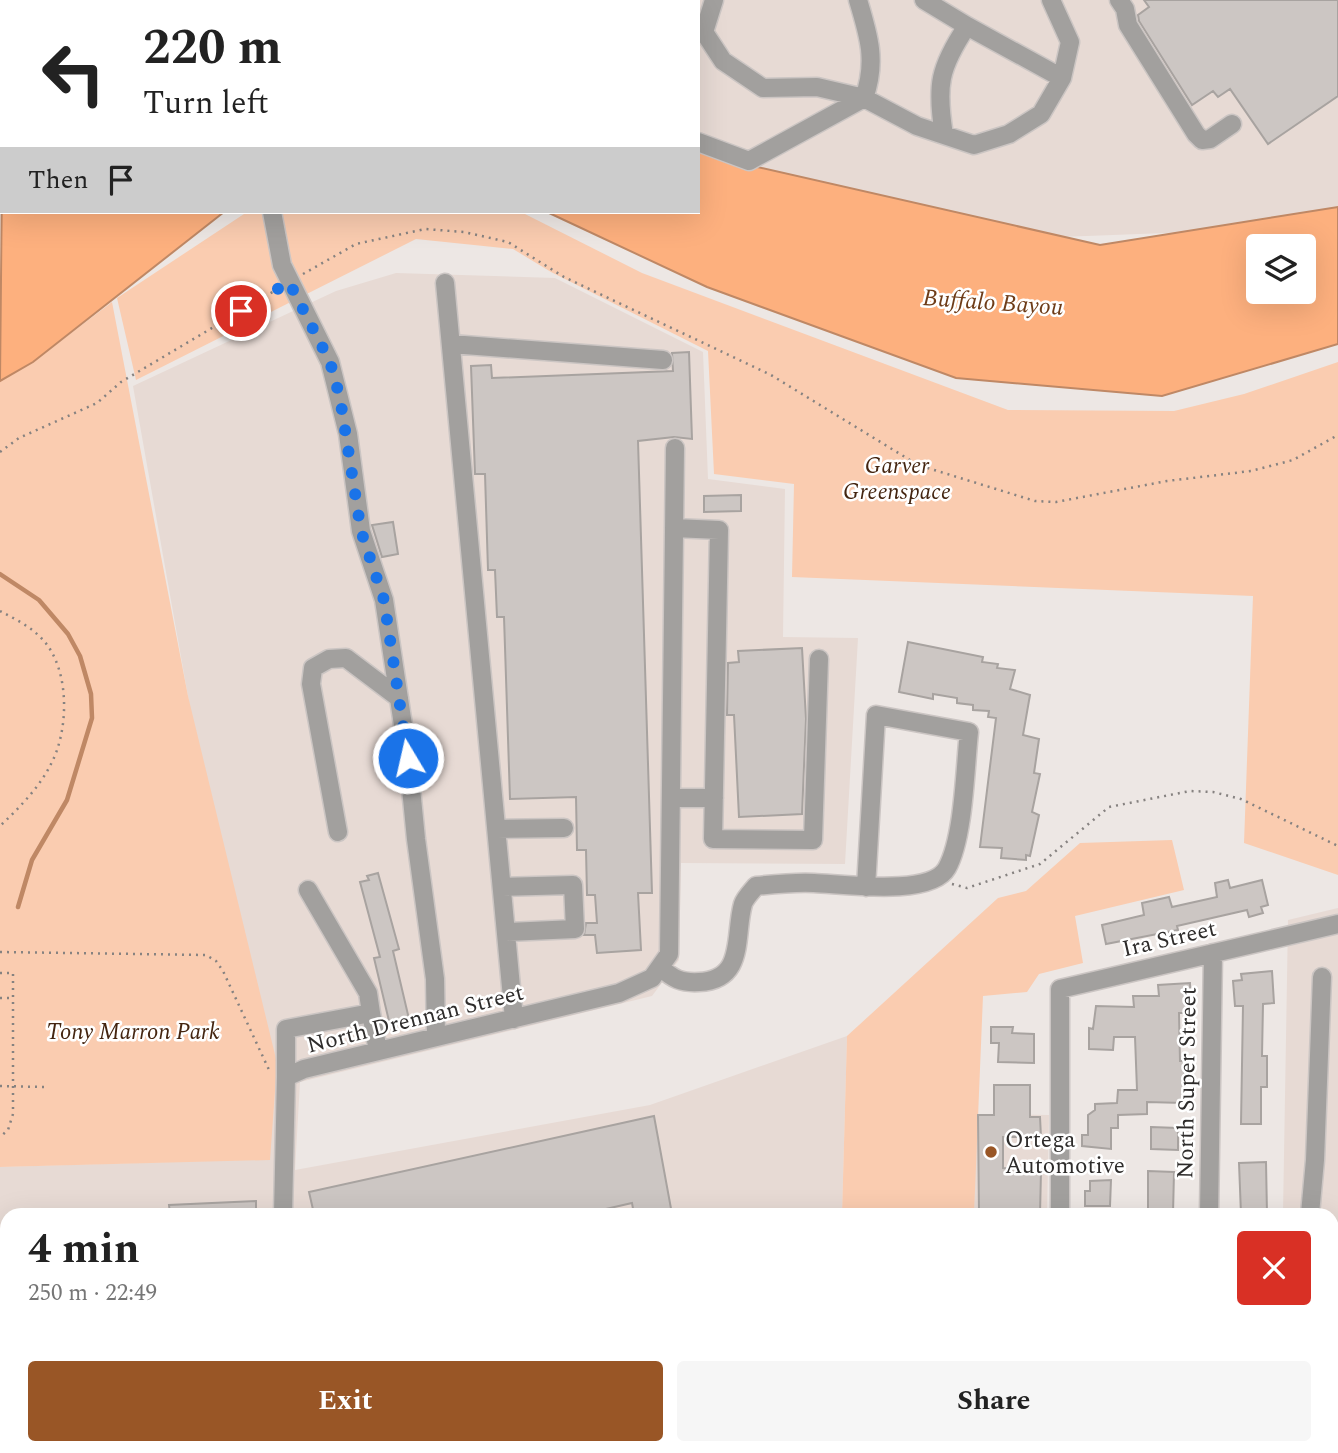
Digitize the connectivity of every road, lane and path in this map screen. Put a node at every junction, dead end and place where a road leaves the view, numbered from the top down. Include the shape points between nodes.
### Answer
1 (714, 0) edge
2 (858, 0) edge
3 (924, 0) edge
4 (1051, 0) edge
5 (1119, 0) edge
6 (967, 26) junction
7 (1062, 78) junction
8 (864, 98) junction
9 (1231, 124) dead end
10 (944, 135) junction
11 (700, 143) edge
12 (272, 214) edge
13 (289, 282) junction
14 (446, 283) dead end
15 (451, 344) junction
16 (663, 360) dead end
17 (1338, 436) edge
18 (675, 448) dead end
19 (0, 452) edge
20 (674, 528) junction
21 (0, 611) edge
22 (819, 659) dead end
23 (399, 698) junction
24 (671, 798) junction
25 (714, 799) junction
26 (0, 826) edge
27 (564, 828) dead end
28 (497, 829) junction
29 (338, 832) dead end
30 (1338, 846) edge
31 (943, 873) junction
32 (503, 887) junction
33 (866, 887) junction
34 (308, 890) dead end
35 (1338, 925) edge
36 (506, 932) junction
37 (0, 952) edge
38 (1213, 953) junction
39 (660, 967) junction
40 (0, 973) edge
41 (1322, 977) dead end
42 (0, 998) edge
43 (13, 998) junction
44 (371, 1013) junction
45 (514, 1018) junction
46 (436, 1037) junction
47 (378, 1051) junction
48 (286, 1077) junction
49 (0, 1086) edge
50 (13, 1086) junction
51 (44, 1087) dead end
52 (0, 1137) edge
53 (283, 1208) edge
54 (1060, 1208) edge
55 (1209, 1208) edge
56 (1311, 1208) edge

1 - 8 street via 704,32 723,61 763,88 817,87
2 - 8 street via 868,33 872,74
3 - 6 street
4 - 7 street via 1070,42
5 - 9 street via 1128,25 1196,134 1202,140 1210,139
6 - 7 street
6 - 10 street via 942,72 938,98
7 - 10 street via 1041,114 1009,134 974,145
8 - 10 street
8 - 11 street via 749,161
12 - 13 street
13 - 17 path via 356,244 393,234 425,229 509,242 564,277 771,375 918,465 1035,501 1056,502 1251,471 1293,460
13 - 19 path via 121,382 97,403 19,438
13 - 23 street via 330,362 340,398 356,507 384,600
14 - 15 street
15 - 16 street
15 - 28 street
18 - 20 street
20 - 24 street
20 - 25 street via 719,530
21 - 26 path via 44,641 63,686 60,742 52,764 39,785
22 - 25 street via 813,840 713,839
23 - 29 street via 345,658 329,659 313,668 311,684
23 - 46 street via 435,979
24 - 25 street
24 - 39 street, North Drennan Street via 669,954
27 - 28 street
28 - 32 street
30 - 31 path via 1241,799 1190,791 1109,807 1040,864 997,880 967,888 952,884
31 - 33 street via 927,883
31 - 33 street via 956,845 969,732 876,715
32 - 36 street
32 - 36 street via 573,885 575,929
33 - 39 street via 813,883 756,887 744,901 737,957 725,972 706,982 684,983
34 - 44 street via 368,993
35 - 38 street, Ira Street
36 - 45 street
37 - 48 path via 206,955 223,971 267,1070
38 - 54 street, Ira Street via 1060,989
38 - 55 street, North Super Street
39 - 45 street, North Drennan Street via 652,978 619,993
40 - 43 path via 13,973
41 - 56 street
42 - 43 path
43 - 50 path
44 - 47 street
44 - 48 street via 286,1029
45 - 46 street, North Drennan Street
46 - 47 street, North Drennan Street
47 - 48 street, North Drennan Street
48 - 53 street, North Drennan Street
49 - 50 path
50 - 51 path
50 - 52 path via 13,1115

